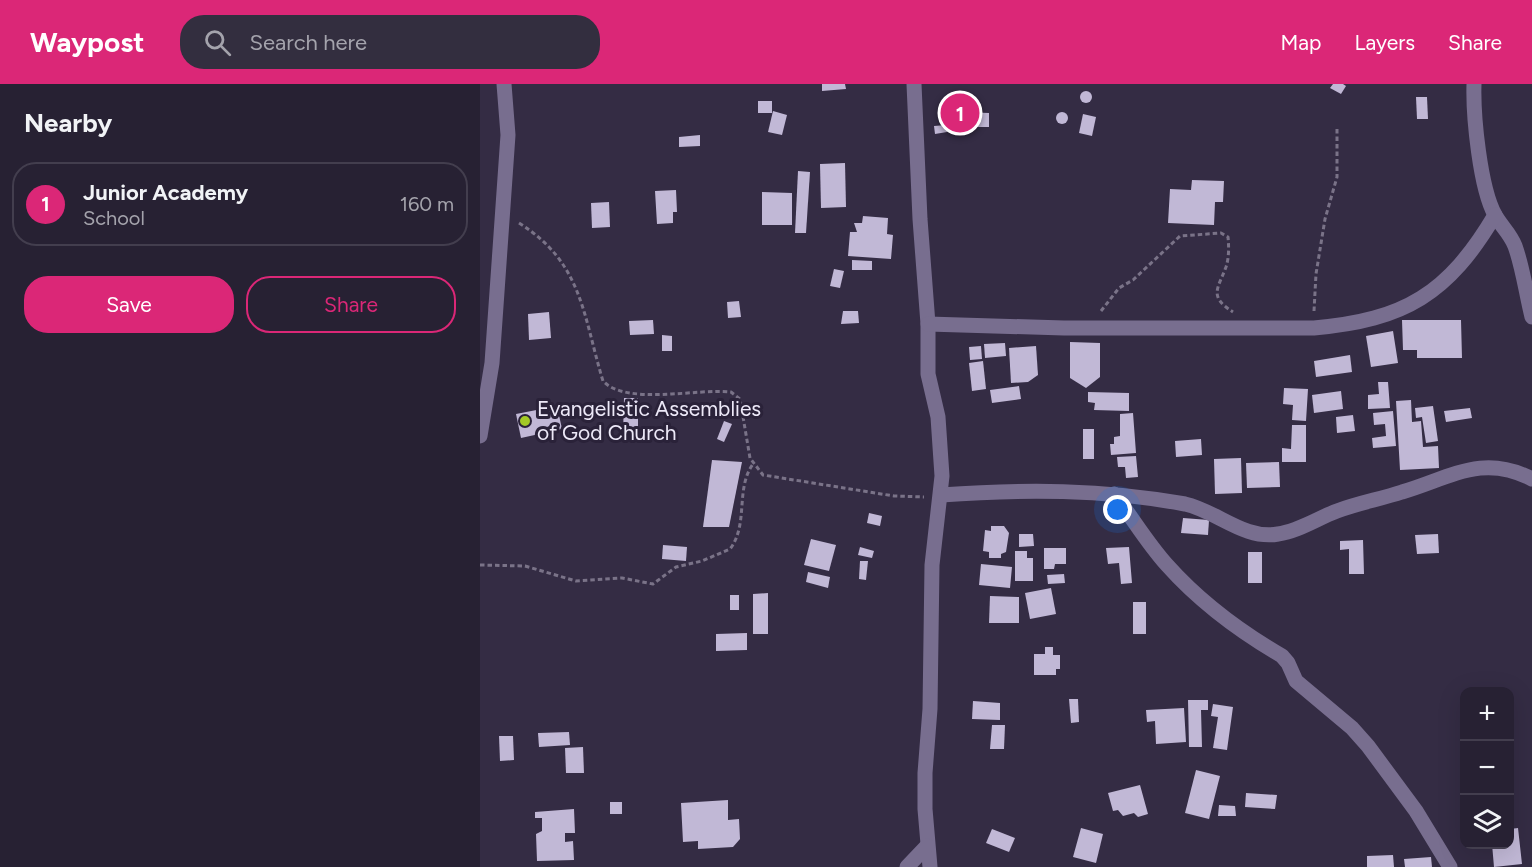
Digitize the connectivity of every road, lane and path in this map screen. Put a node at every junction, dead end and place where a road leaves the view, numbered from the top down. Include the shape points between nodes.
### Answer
1 (504, 84) edge
2 (914, 84) edge
3 (1474, 84) edge
4 (1337, 128) dead end
5 (501, 213) junction
6 (1495, 215) junction
7 (1100, 313) dead end
8 (1237, 314) dead end
9 (1532, 317) edge
10 (928, 324) junction
11 (1314, 328) junction
12 (480, 436) edge
13 (753, 464) junction
14 (1532, 479) edge
15 (1114, 494) junction
16 (941, 495) junction
17 (480, 565) edge
18 (927, 846) junction
19 (907, 867) edge
20 (930, 867) edge
21 (1450, 867) edge

1 - 5 street via 508,135
2 - 10 street
3 - 6 street via 1475,124
4 - 11 path via 1336,177 1316,274
5 - 12 street via 492,363
5 - 13 path via 540,240 567,269 580,295 603,381 609,387 653,393 735,394 740,399
6 - 9 street via 1515,245
6 - 11 street via 1471,252 1426,296 1381,317
7 - 8 path via 1113,293 1133,280 1171,242 1188,233 1221,233 1228,237 1228,252 1216,292 1220,302
10 - 11 street
10 - 16 street via 928,374 938,417
13 - 16 path via 772,478 894,496
13 - 17 path via 745,480 740,526 730,549 676,567 656,584 622,578 576,581 525,566
14 - 15 street via 1503,467 1471,469 1272,535 1244,530 1196,507
15 - 16 street via 1028,490
15 - 21 street via 1165,563 1184,582 1231,624 1282,656 1296,681 1359,734 1416,811
16 - 18 street via 932,565
18 - 19 street
18 - 20 street

